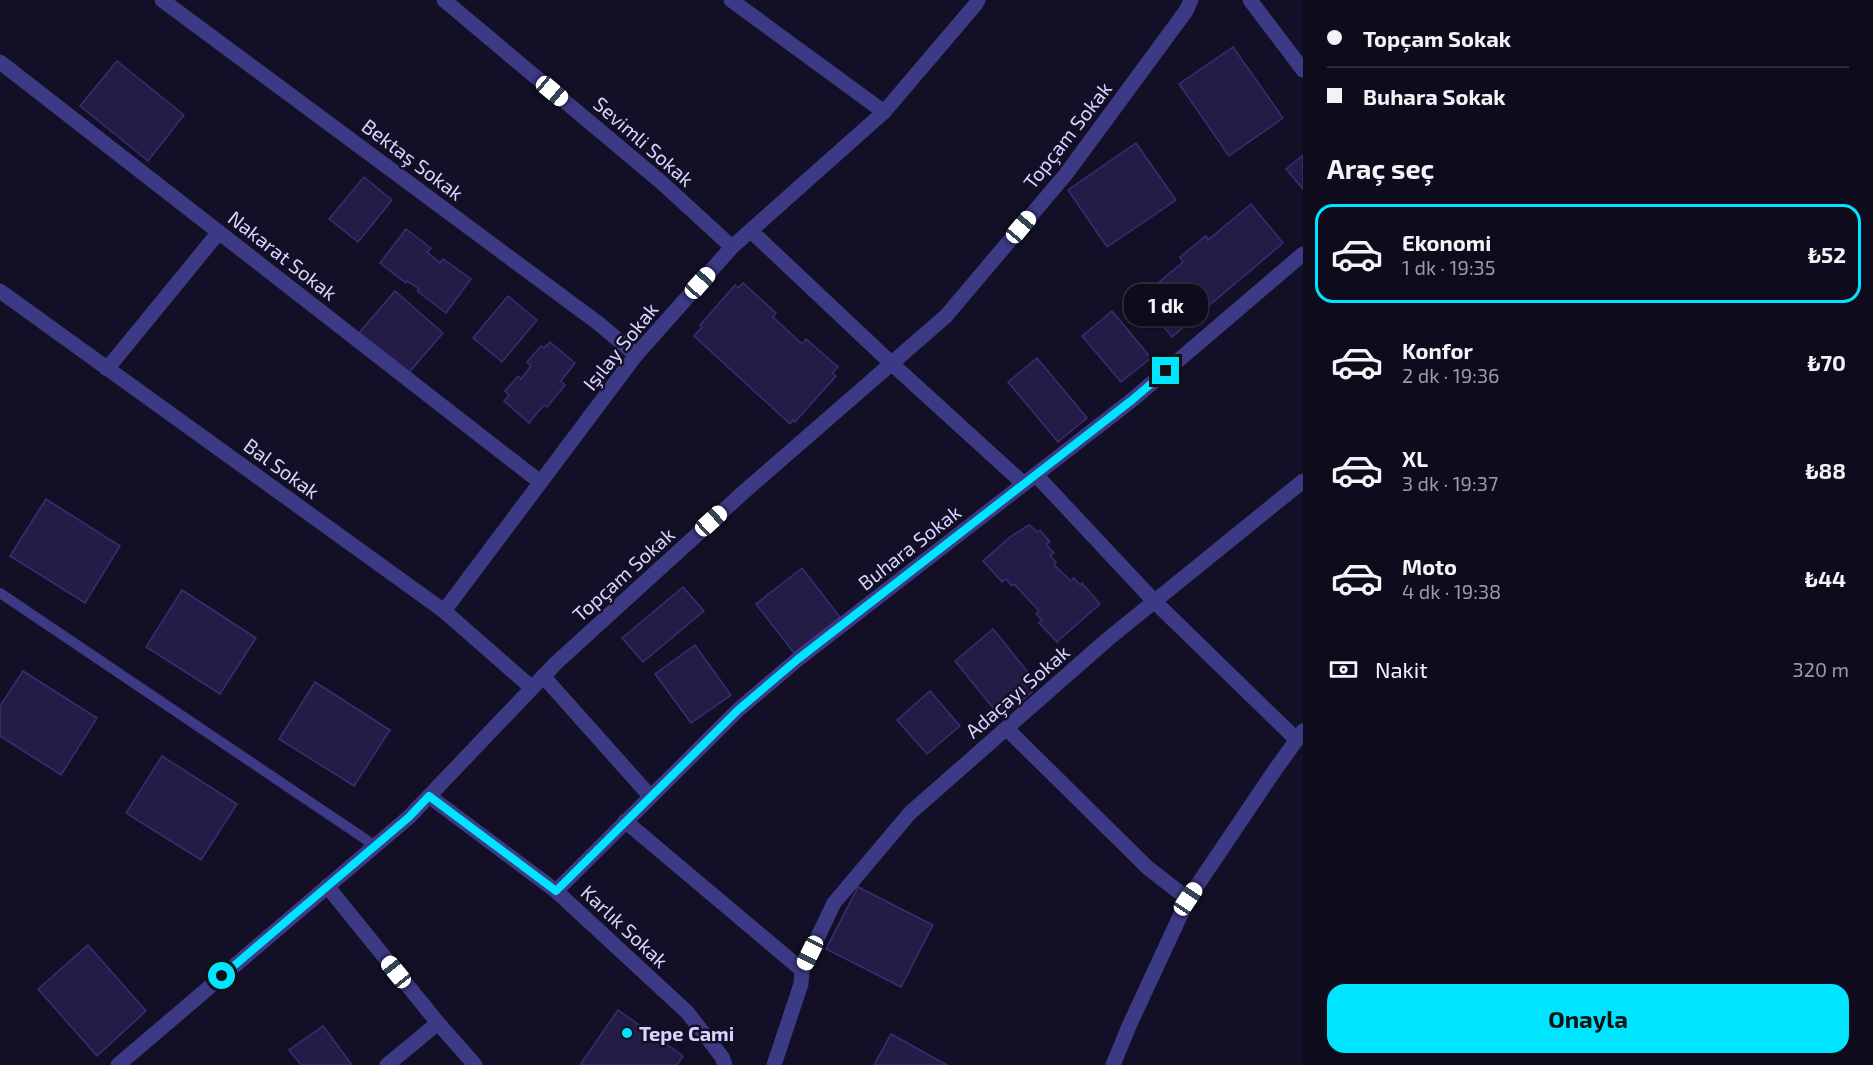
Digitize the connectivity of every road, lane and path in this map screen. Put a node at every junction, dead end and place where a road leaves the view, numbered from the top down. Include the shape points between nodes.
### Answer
1 (162, 0) edge
2 (444, 0) edge
3 (731, 0) edge
4 (978, 0) edge
5 (1191, 0) edge
6 (1250, 0) edge
7 (0, 62) edge
8 (1303, 70) edge
9 (884, 112) junction
10 (219, 231) junction
11 (751, 231) junction
12 (732, 247) junction
13 (1303, 254) edge
14 (0, 291) edge
15 (636, 355) junction
16 (891, 363) junction
17 (107, 369) junction
18 (1030, 479) junction
19 (1303, 481) edge
20 (540, 482) junction
21 (0, 593) edge
22 (1154, 601) junction
23 (444, 611) junction
24 (543, 676) junction
25 (532, 688) junction
26 (1006, 729) junction
27 (1300, 735) edge
28 (429, 796) junction
29 (650, 796) junction
30 (625, 821) junction
31 (374, 845) junction
32 (327, 886) junction
33 (556, 891) junction
34 (1188, 899) junction
35 (802, 970) junction
36 (438, 1023) junction
37 (724, 1061) edge
38 (118, 1065) edge
39 (387, 1065) edge
40 (475, 1065) edge
41 (774, 1065) edge
42 (1113, 1065) edge

1 - 15 street, Bektaş Sokak via 598,322
2 - 12 street, Sevimli Sokak via 661,182
3 - 9 street
4 - 9 street, Işılay Sokak
5 - 16 street, Topçam Sokak via 1066,174 946,316
6 - 8 street
7 - 10 street, Nakarat Sokak
9 - 11 street, Işılay Sokak
10 - 17 street
10 - 20 street, Nakarat Sokak
11 - 12 street, Işılay Sokak
11 - 16 street
12 - 15 street, Işılay Sokak
13 - 18 street, Buhara Sokak via 1132,400
14 - 17 street, Bal Sokak
15 - 20 street, Işılay Sokak
16 - 18 street
16 - 24 street, Topçam Sokak
17 - 23 street, Bal Sokak
18 - 22 street
18 - 29 street, Buhara Sokak via 798,659 738,710
19 - 22 street, Adaçayı Sokak
20 - 23 street, Işılay Sokak
21 - 31 lane
22 - 26 street, Adaçayı Sokak
22 - 27 street
23 - 25 street, Bal Sokak
24 - 25 street, Topçam Sokak
24 - 29 street
25 - 28 street, Topçam Sokak
26 - 34 street via 1148,868
26 - 35 street, Adaçayı Sokak via 894,831 834,903
27 - 34 street
28 - 31 street, Topçam Sokak
28 - 33 street, Karlık Sokak
29 - 30 street, Buhara Sokak
30 - 33 street, Buhara Sokak
30 - 35 street
31 - 32 street, Topçam Sokak
32 - 36 street
32 - 38 street, Topçam Sokak
33 - 37 street, Karlık Sokak via 687,1012
34 - 42 street
35 - 41 street, Adaçayı Sokak
36 - 39 street
36 - 40 street

